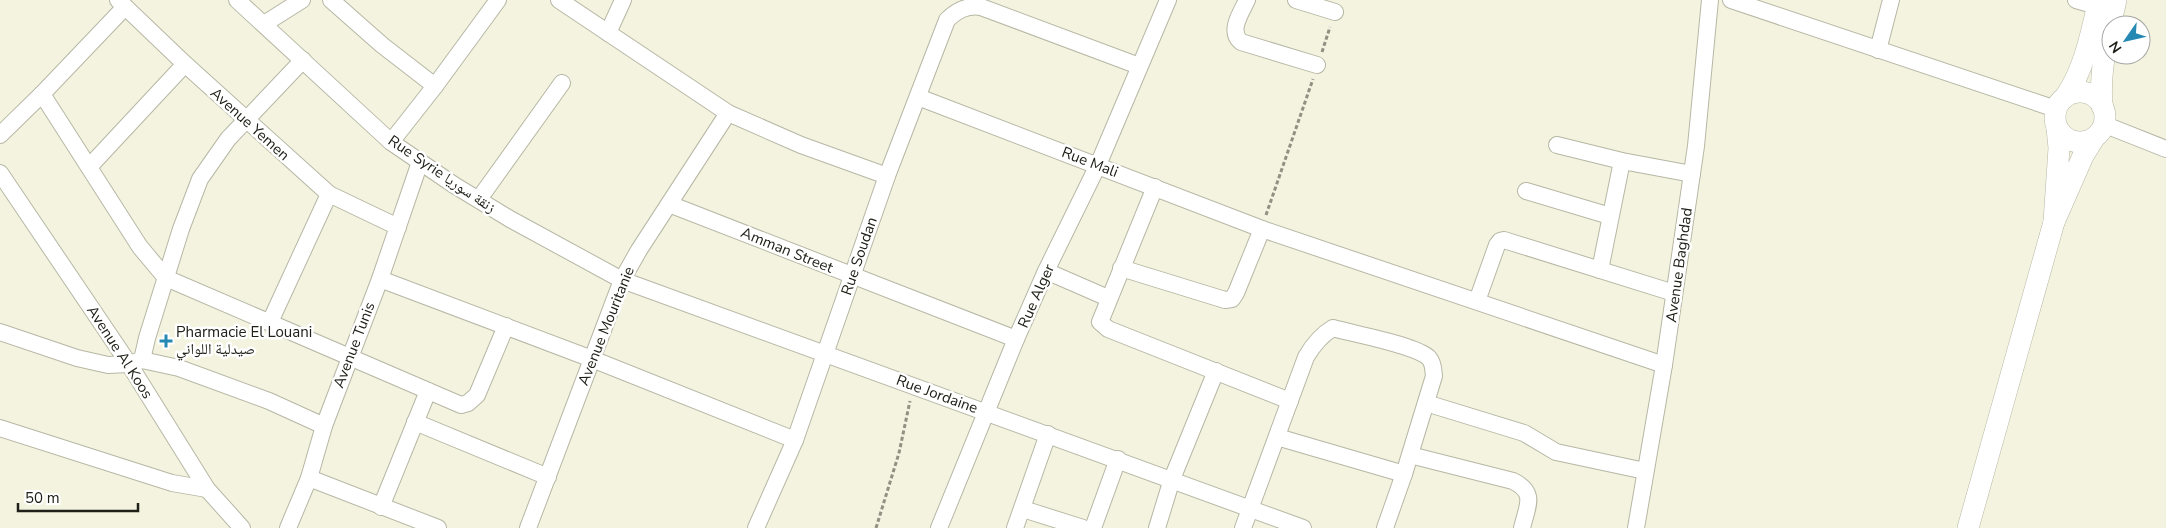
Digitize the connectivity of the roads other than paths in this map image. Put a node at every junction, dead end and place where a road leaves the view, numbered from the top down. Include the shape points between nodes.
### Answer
1 (237, 0) edge
2 (302, 0) edge
3 (331, 0) edge
4 (498, 0) edge
5 (558, 0) edge
6 (623, 0) edge
7 (1168, 0) edge
8 (1246, 0) edge
9 (1296, 0) edge
10 (1710, 0) edge
11 (1731, 0) edge
12 (1891, 0) edge
13 (2076, 0) edge
14 (2104, 2) edge
15 (122, 4) edge
16 (1335, 12) road end
17 (264, 24) junction
18 (608, 33) junction
19 (1878, 50) junction
20 (303, 60) junction
21 (185, 64) junction
22 (1318, 65) road end
23 (1139, 66) junction
24 (562, 83) dead end
25 (435, 86) junction
26 (42, 94) junction
27 (918, 97) junction
28 (2060, 111) junction
29 (728, 113) junction
30 (245, 119) junction
31 (2100, 123) junction
32 (0, 135) edge
33 (391, 142) junction
34 (1557, 145) dead end
35 (2166, 149) edge
36 (1622, 160) junction
37 (420, 162) junction
38 (1098, 164) junction
39 (88, 167) junction
40 (0, 172) edge
41 (1692, 174) junction
42 (887, 176) junction
43 (1155, 186) junction
44 (1526, 192) dead end
45 (329, 194) junction
46 (479, 199) junction
47 (670, 204) junction
48 (1610, 216) junction
49 (2054, 222) junction
50 (398, 227) junction
51 (1262, 228) junction
52 (1121, 268) junction
53 (1600, 270) junction
54 (1046, 271) junction
55 (852, 276) junction
56 (166, 278) junction
57 (380, 278) junction
58 (622, 280) junction
59 (1674, 293) junction
60 (1108, 298) junction
61 (1477, 301) junction
62 (270, 322) junction
63 (506, 326) junction
64 (0, 332) edge
65 (1016, 339) junction
66 (826, 354) junction
67 (350, 356) junction
68 (592, 358) junction
69 (136, 362) junction
70 (1664, 365) junction
71 (1216, 372) junction
72 (428, 391) junction
73 (1290, 401) junction
74 (1426, 403) junction
75 (987, 412) junction
76 (415, 422) junction
77 (324, 426) junction
78 (0, 428) edge
79 (1048, 434) junction
80 (1277, 437) junction
81 (795, 440) junction
82 (1410, 455) junction
83 (1118, 459) junction
84 (1645, 471) junction
85 (1404, 474) junction
86 (548, 476) junction
87 (309, 478) junction
88 (1172, 479) junction
89 (207, 489) junction
90 (381, 507) junction
91 (1251, 508) junction
92 (1023, 509) junction
93 (242, 528) edge
94 (288, 528) edge
95 (438, 528) edge
96 (528, 528) edge
97 (756, 528) edge
98 (938, 528) edge
99 (1015, 528) edge
100 (1083, 528) edge
101 (1093, 528) edge
102 (1157, 528) edge
103 (1243, 528) edge
104 (1303, 528) edge
105 (1385, 528) edge
106 (1522, 528) edge
107 (1636, 528) edge
108 (1968, 528) edge

1 - 17 street, Rue Syrie زنقة سوريا
2 - 17 street
3 - 25 street
4 - 25 street
5 - 18 street
6 - 18 street
7 - 23 street, Rue Alger
8 - 22 street via 1234,30 1241,42
9 - 16 street
10 - 41 street, Avenue Baghdad
11 - 19 street
12 - 19 street
13 - 14 street
14 - 28 main road via 2076,80
14 - 31 main road
15 - 21 street, Avenue Yemen
15 - 26 street
17 - 20 street, Rue Syrie زنقة سوريا
18 - 29 street
19 - 28 street
20 - 30 street
20 - 33 street, Rue Syrie زنقة سوريا
21 - 30 street, Avenue Yemen
21 - 39 street
23 - 27 street, Rue Soudan via 972,6 947,20
23 - 38 street, Rue Alger
24 - 46 street
25 - 33 street
26 - 32 street
26 - 39 street
27 - 38 street, Rue Mali
27 - 42 street, Rue Soudan
28 - 31 main road via 2083,93 2094,97
28 - 31 main road via 2064,137 2073,141 2084,142
28 - 49 main road
29 - 42 street via 801,145
29 - 47 street, Avenue Mouritanie
30 - 45 street, Avenue Yemen
30 - 56 street via 214,156 200,179
31 - 35 street
31 - 49 main road
33 - 37 street, Rue Syrie زنقة سوريا
34 - 36 street
36 - 41 street
36 - 48 street
37 - 46 street, Rue Syrie زنقة سوريا
37 - 50 street, Avenue Tunis
38 - 43 street, Rue Mali
38 - 54 street, Rue Alger
39 - 56 street via 140,247
40 - 69 street, Avenue Al Koos
41 - 59 street, Avenue Baghdad
42 - 55 street, Rue Soudan
43 - 51 street, Rue Mali
43 - 52 street
44 - 48 street
45 - 50 street, Avenue Yemen
45 - 62 street
46 - 58 street, Rue Syrie زنقة سوريا
47 - 55 street, Amman Street
47 - 58 street, Avenue Mouritanie
48 - 53 street
49 - 108 main road
50 - 57 street, Avenue Tunis
51 - 52 street via 1232,299 1224,300
51 - 61 street, Rue Mali
52 - 60 street
53 - 59 street
53 - 61 street via 1500,240
54 - 60 street
54 - 65 street, Rue Alger
55 - 65 street, Amman Street
55 - 66 street, Rue Soudan
56 - 62 street
56 - 69 street
57 - 63 street
57 - 67 street, Avenue Tunis
58 - 66 street, Rue Jordaine
58 - 68 street, Avenue Mouritanie
59 - 70 street, Avenue Baghdad
60 - 71 street via 1100,322 1103,326
61 - 70 street, Rue Mali
62 - 67 street
63 - 68 street
63 - 72 street via 473,399 461,405
64 - 69 street via 108,365
65 - 75 street, Rue Alger
66 - 75 street, Rue Jordaine
66 - 81 street, Rue Soudan
67 - 72 street
67 - 77 street, Avenue Tunis
68 - 81 street
68 - 86 street, Avenue Mouritanie
69 - 77 street via 208,377
69 - 89 street, Avenue Al Koos
70 - 84 street, Avenue Baghdad
71 - 73 street
71 - 88 street
72 - 76 street
73 - 74 street via 1310,351 1324,333 1333,328 1422,353 1434,370
73 - 80 street
74 - 82 street
74 - 84 street via 1524,433 1556,452
75 - 79 street, Rue Jordaine
75 - 98 street, Rue Alger
76 - 86 street
76 - 90 street
77 - 87 street, Avenue Tunis
78 - 89 street via 172,483
79 - 83 street, Rue Jordaine
79 - 92 street
80 - 85 street
80 - 91 street
81 - 97 street, Rue Soudan
82 - 85 street
82 - 106 street via 1524,486 1528,499
83 - 88 street, Rue Jordaine
83 - 101 street
84 - 107 street, Avenue Baghdad
85 - 105 street
86 - 96 street, Avenue Mouritanie
87 - 90 street
87 - 94 street, Avenue Tunis
88 - 91 street, Rue Jordaine
88 - 102 street
89 - 93 street, Avenue Al Koos
90 - 95 street
91 - 103 street
91 - 104 street, Rue Jordaine
92 - 99 street
92 - 100 street

